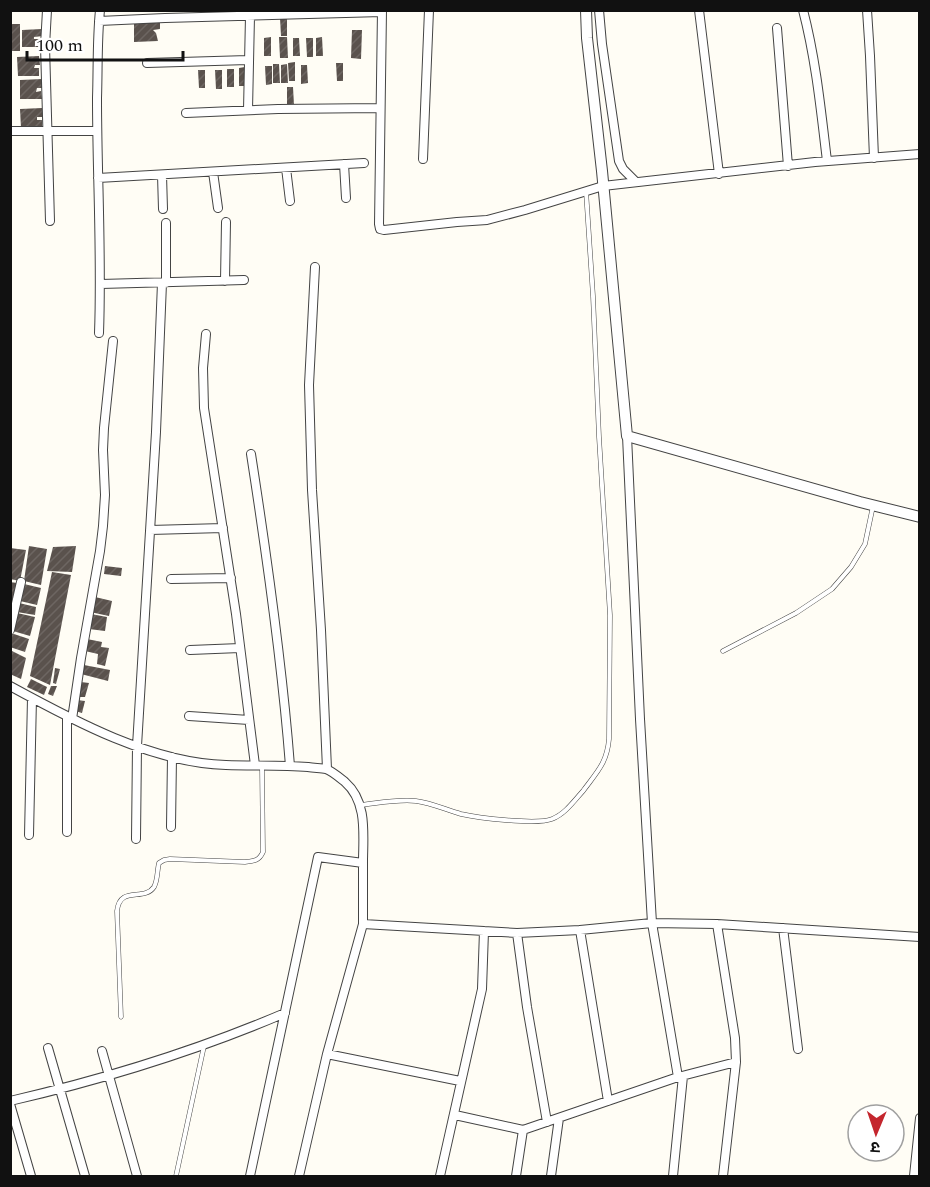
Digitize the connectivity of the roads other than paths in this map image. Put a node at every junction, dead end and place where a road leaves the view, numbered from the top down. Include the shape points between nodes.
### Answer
1 (47, 10) edge
2 (100, 10) edge
3 (429, 10) edge
4 (586, 10) edge
5 (599, 10) edge
6 (699, 10) edge
7 (803, 10) edge
8 (867, 10) edge
9 (382, 11) edge
10 (345, 12) edge
11 (165, 14) edge
12 (250, 16) junction
13 (99, 21) junction
14 (777, 28) dead end
15 (248, 60) junction
16 (147, 63) dead end
17 (380, 108) junction
18 (248, 110) junction
19 (186, 113) dead end
20 (10, 131) edge
21 (47, 131) junction
22 (97, 131) junction
23 (920, 154) edge
24 (874, 158) junction
25 (423, 159) dead end
26 (826, 162) junction
27 (364, 163) dead end
28 (344, 164) junction
29 (788, 166) junction
30 (286, 168) junction
31 (213, 172) junction
32 (718, 174) junction
33 (162, 175) junction
34 (98, 178) junction
35 (636, 182) junction
36 (603, 186) junction
37 (586, 191) junction
38 (346, 198) dead end
39 (290, 201) dead end
40 (218, 208) dead end
41 (163, 209) dead end
42 (50, 221) dead end
43 (226, 222) dead end
44 (166, 223) dead end
45 (315, 267) dead end
46 (244, 280) dead end
47 (225, 281) junction
48 (164, 283) junction
49 (101, 284) junction
50 (99, 333) dead end
51 (206, 334) dead end
52 (113, 342) dead end
53 (627, 436) junction
54 (251, 454) dead end
55 (873, 506) junction
56 (920, 517) edge
57 (224, 528) junction
58 (150, 530) junction
59 (231, 578) junction
60 (171, 579) dead end
61 (21, 582) dead end
62 (10, 630) edge
63 (240, 648) junction
64 (190, 651) dead end
65 (723, 651) dead end
66 (10, 686) edge
67 (32, 698) junction
68 (189, 716) dead end
69 (70, 718) junction
70 (249, 720) junction
71 (137, 746) junction
72 (172, 757) junction
73 (258, 765) junction
74 (290, 766) junction
75 (327, 769) junction
76 (360, 805) junction
77 (171, 827) dead end
78 (67, 832) dead end
79 (29, 835) dead end
80 (136, 839) dead end
81 (363, 863) junction
82 (652, 923) junction
83 (363, 924) junction
84 (717, 924) junction
85 (783, 928) junction
86 (580, 930) junction
87 (484, 932) junction
88 (517, 933) junction
89 (920, 936) edge
90 (285, 1013) junction
91 (121, 1017) dead end
92 (204, 1046) junction
93 (48, 1048) dead end
94 (798, 1049) dead end
95 (102, 1051) dead end
96 (327, 1054) junction
97 (736, 1062) junction
98 (109, 1076) junction
99 (680, 1077) junction
100 (460, 1081) junction
101 (61, 1089) junction
102 (608, 1101) junction
103 (10, 1103) edge
104 (455, 1115) junction
105 (559, 1118) junction
106 (920, 1118) edge
107 (547, 1122) junction
108 (523, 1130) junction
109 (31, 1176) edge
110 (85, 1176) edge
111 (137, 1176) edge
112 (176, 1176) edge
113 (250, 1176) edge
114 (299, 1176) edge
115 (440, 1176) edge
116 (516, 1176) edge
117 (551, 1176) edge
118 (673, 1176) edge
119 (723, 1176) edge
120 (914, 1176) edge

1 - 21 street
2 - 13 street
3 - 25 street
4 - 36 street
5 - 35 street via 620,161
6 - 32 street
7 - 26 street via 817,82
8 - 24 street
9 - 10 street
9 - 17 street
10 - 12 street
11 - 12 street
11 - 13 street
12 - 15 street
13 - 22 street
14 - 29 street
15 - 16 street
15 - 18 street
17 - 18 street
17 - 37 street via 380,229 487,220
18 - 19 street
20 - 21 street
21 - 22 street
21 - 42 street
22 - 34 street
23 - 24 street
24 - 26 street
26 - 29 street
27 - 28 street
28 - 30 street
28 - 38 street
29 - 32 street
30 - 31 street
30 - 39 street
31 - 33 street
31 - 40 street
32 - 35 street
33 - 34 street
33 - 41 street
34 - 49 street
35 - 36 street
36 - 37 street
36 - 53 street
37 - 76 lane via 610,615 608,752 571,805 543,821 464,814 426,802
43 - 47 street
44 - 48 street
45 - 75 street via 309,385
46 - 47 street
47 - 48 street
48 - 49 street
48 - 58 street
49 - 50 street
51 - 57 street via 204,408
52 - 69 street via 104,428 103,526
53 - 55 street
53 - 82 street
54 - 74 street via 285,701
55 - 56 street
55 - 65 lane via 865,544 832,589 796,613
57 - 58 street
57 - 59 street
58 - 71 street
59 - 60 street
59 - 63 street
61 - 62 street
63 - 64 street
63 - 70 street
66 - 67 street
67 - 69 street
67 - 79 street
68 - 70 street
69 - 71 street
69 - 78 street
70 - 73 street
71 - 72 street
71 - 80 street
72 - 73 street via 224,765
72 - 77 street
73 - 74 street
73 - 91 lane via 263,852 260,858 245,862 164,860 159,863 153,888 122,898 118,903
74 - 75 street
75 - 76 street via 354,791
76 - 81 street
81 - 83 street
81 - 90 street via 318,857
82 - 84 street
82 - 86 street
82 - 99 street
83 - 87 street
83 - 96 street
84 - 85 street
84 - 97 street
85 - 89 street
85 - 94 street
86 - 88 street
86 - 102 street
87 - 88 street
87 - 100 street via 482,989
88 - 107 street
90 - 92 street
90 - 113 street
92 - 98 street
92 - 112 lane
93 - 101 street
95 - 98 street
96 - 100 street
96 - 114 street
97 - 99 street
97 - 119 street
98 - 101 street
98 - 111 street
99 - 102 street
99 - 118 street
100 - 104 street
101 - 103 street
101 - 110 street
102 - 105 street
103 - 109 street
104 - 108 street
104 - 115 street
105 - 107 street
105 - 117 street
106 - 120 street
107 - 108 street
108 - 116 street

